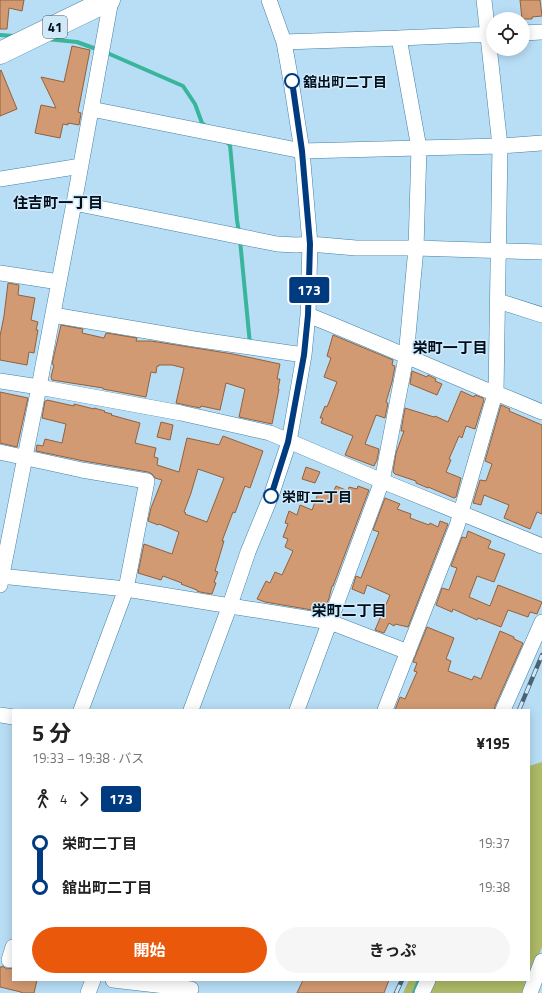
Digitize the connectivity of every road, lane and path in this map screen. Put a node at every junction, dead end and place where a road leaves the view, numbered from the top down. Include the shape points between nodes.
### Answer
1 (110, 0) edge
2 (269, 0) edge
3 (484, 0) edge
4 (486, 12) edge
5 (542, 32) edge
6 (530, 33) edge
7 (486, 34) edge
8 (399, 38) junction
9 (284, 42) junction
10 (0, 53) edge
11 (493, 56) edge
12 (91, 109) junction
13 (542, 143) edge
14 (500, 146) junction
15 (419, 148) junction
16 (302, 151) junction
17 (81, 166) junction
18 (0, 179) edge
19 (74, 203) junction
20 (310, 244) junction
21 (416, 248) junction
22 (499, 250) junction
23 (542, 252) edge
24 (0, 273) edge
25 (59, 282) junction
26 (498, 301) junction
27 (53, 315) junction
28 (308, 315) junction
29 (542, 315) edge
30 (304, 355) junction
31 (406, 357) junction
32 (0, 381) edge
33 (39, 387) junction
34 (496, 393) junction
35 (542, 412) edge
36 (288, 442) junction
37 (0, 452) edge
38 (25, 458) junction
39 (382, 481) junction
40 (460, 513) junction
41 (542, 546) edge
42 (1, 579) edge
43 (126, 589) junction
44 (230, 605) junction
45 (330, 622) junction
46 (542, 622) edge
47 (408, 652) junction
48 (81, 709) edge
49 (191, 709) edge
50 (297, 709) edge
51 (385, 709) edge
52 (503, 709) edge
53 (0, 715) edge
54 (12, 718) edge
55 (542, 961) edge
56 (93, 981) edge
57 (123, 981) edge
58 (428, 981) edge
59 (192, 988) edge
60 (88, 993) edge
61 (422, 993) edge
62 (530, 993) edge

1 - 10 highway, 41
1 - 12 street via 107,29
2 - 9 street
3 - 4 street
5 - 6 street
7 - 8 street
8 - 9 street
8 - 15 street
9 - 16 street
11 - 14 street
12 - 16 street
12 - 17 street
13 - 14 street
14 - 15 street
14 - 22 street
15 - 16 street
15 - 21 street
16 - 20 street
17 - 18 street
17 - 19 street
19 - 20 street via 277,244
19 - 25 street
20 - 21 street via 343,248
20 - 28 street
21 - 22 street
21 - 31 street
22 - 23 street
22 - 26 street
24 - 25 street
25 - 27 street
26 - 29 street
26 - 34 street
27 - 30 street
27 - 33 street
28 - 30 street
28 - 31 street
30 - 36 street
31 - 34 street
31 - 39 street
32 - 33 street
33 - 36 street via 270,433
33 - 38 street
34 - 35 street
34 - 40 street
36 - 39 street
36 - 44 street via 271,496
37 - 38 street
38 - 42 street
38 - 43 street via 147,481
39 - 40 street
39 - 45 street
40 - 41 street
40 - 47 street
42 - 43 street
43 - 44 street
43 - 48 street
44 - 45 street
44 - 49 street
45 - 47 street
45 - 50 street
46 - 52 street
47 - 51 street
53 - 54 street
55 - 62 street
56 - 60 street
57 - 59 street
58 - 61 street

